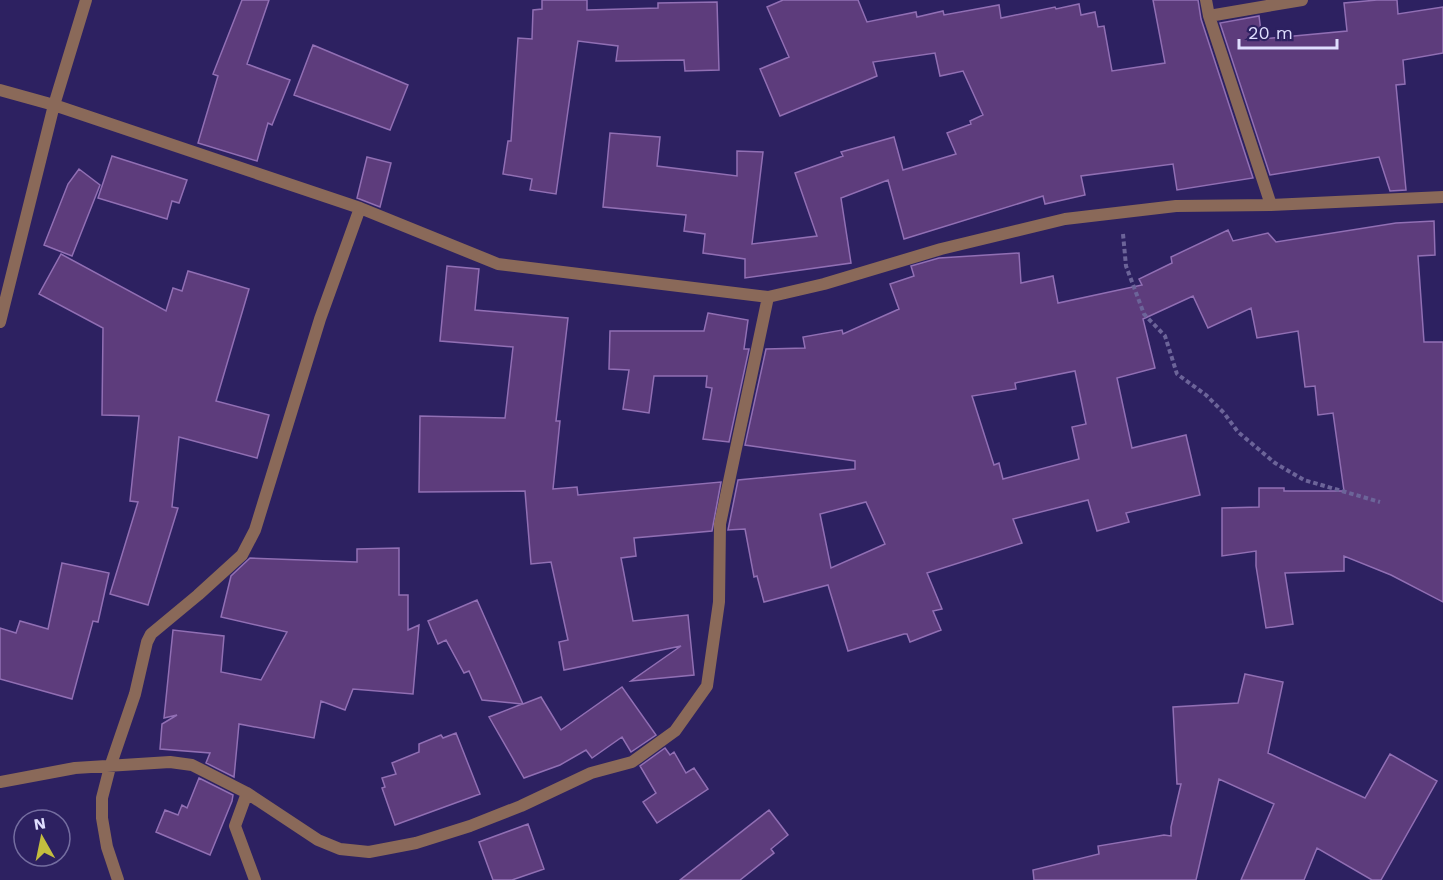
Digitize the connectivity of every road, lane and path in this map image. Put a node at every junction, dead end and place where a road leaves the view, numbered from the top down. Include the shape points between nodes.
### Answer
1 (86, 0) edge
2 (1206, 0) edge
3 (1302, 0) edge
4 (1209, 16) junction
5 (0, 90) edge
6 (54, 105) junction
7 (1443, 197) edge
8 (1270, 205) junction
9 (360, 208) junction
10 (1120, 212) junction
11 (768, 297) junction
12 (0, 322) edge
13 (1380, 502) dead end
14 (110, 767) junction
15 (0, 782) edge
16 (247, 793) junction
17 (118, 880) edge
18 (255, 880) edge

1 - 6 street
2 - 4 street
3 - 4 street
4 - 8 street
5 - 6 street
6 - 9 street
6 - 12 street
7 - 8 street
8 - 10 street via 1176,206
9 - 11 street via 498,264
9 - 14 street via 320,319 255,530 242,555 151,634
10 - 11 street via 1054,221
10 - 13 path via 1126,266 1144,314 1165,336 1177,374 1206,395 1238,432 1275,463 1304,480
11 - 16 street via 720,524 719,602 706,686 675,731 632,762 591,773 521,806 416,843 369,852 340,849 318,840
14 - 15 street via 75,768
14 - 16 street via 170,762 192,765
14 - 17 street via 102,798 102,818 106,847
16 - 18 street via 235,826

